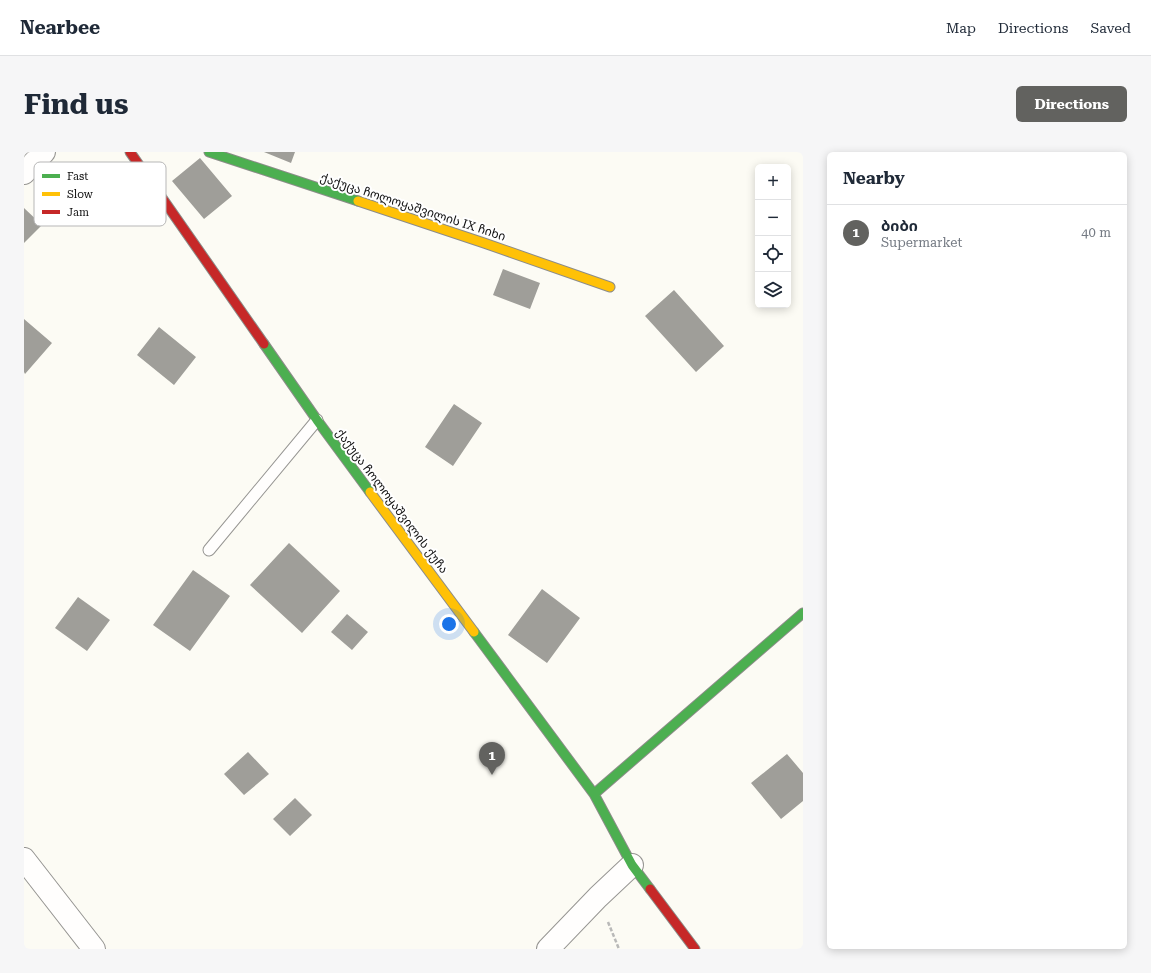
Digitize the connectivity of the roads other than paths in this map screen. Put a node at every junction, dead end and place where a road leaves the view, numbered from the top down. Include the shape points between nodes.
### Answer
1 (44, 152) edge
2 (130, 152) edge
3 (209, 152) edge
4 (34, 162) edge
5 (34, 162) edge
6 (137, 162) edge
7 (24, 173) edge
8 (166, 204) edge
9 (610, 287) dead end
10 (317, 420) junction
11 (209, 550) dead end
12 (803, 614) edge
13 (594, 794) junction
14 (24, 859) edge
15 (632, 865) junction
16 (94, 949) edge
17 (548, 949) edge
18 (695, 949) edge

1 - 5 street
2 - 6 street, ქაქუცა ჩოლოყაშვილის ქუჩა
3 - 9 street, ქაქუცა ჩოლოყაშვილის IX ჩიხი
4 - 7 street
8 - 10 street, ქაქუცა ჩოლოყაშვილის ქუჩა
10 - 11 lane
10 - 13 street, ქაქუცა ჩოლოყაშვილის ქუჩა
12 - 13 street
13 - 15 street, ქაქუცა ჩოლოყაშვილის ქუჩა
14 - 16 street
15 - 17 street
15 - 18 street, ქაქუცა ჩოლოყაშვილის ქუჩა

